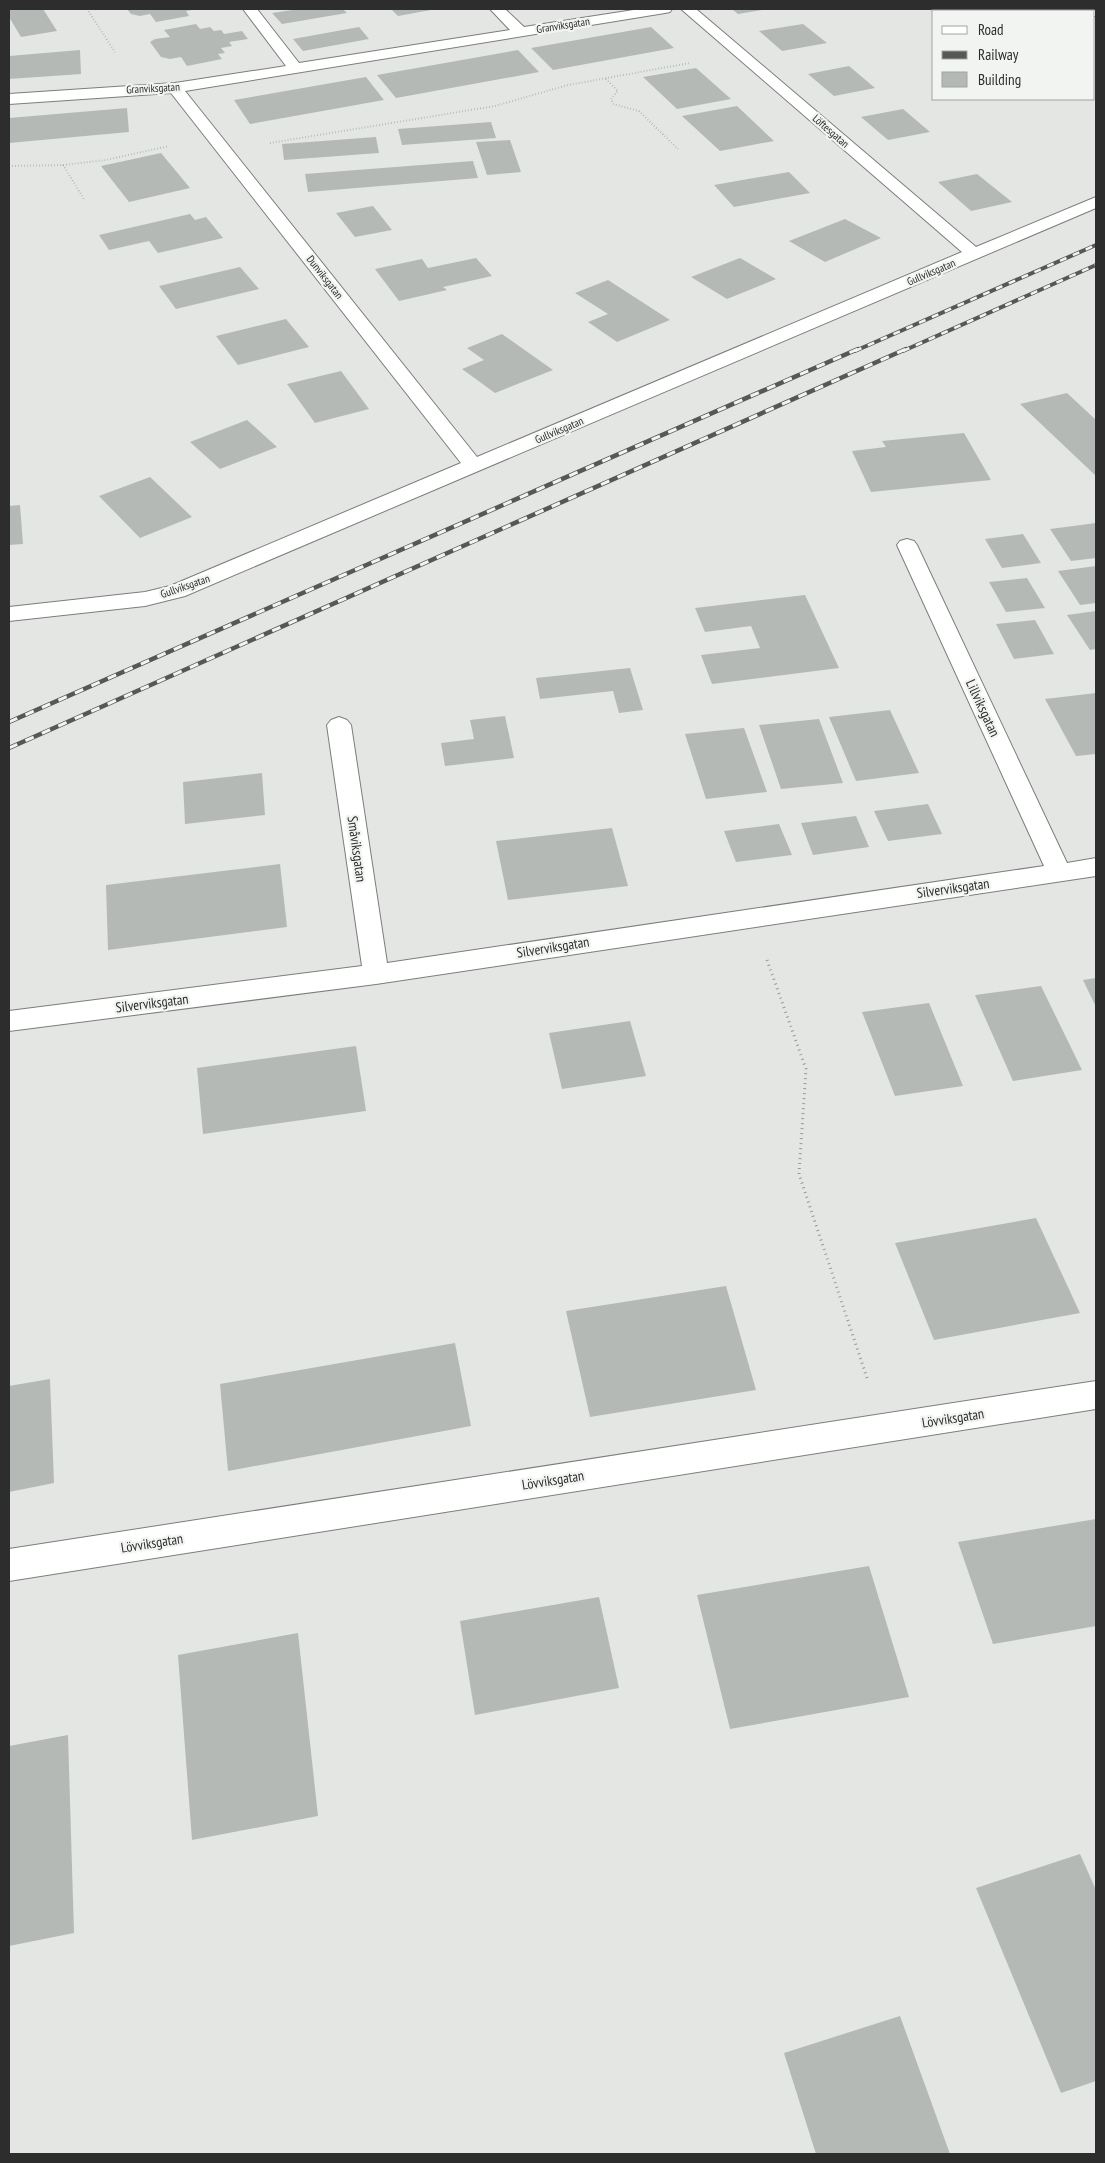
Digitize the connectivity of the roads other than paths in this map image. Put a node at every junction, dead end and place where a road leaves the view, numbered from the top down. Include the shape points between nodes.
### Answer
1 (250, 9) edge
2 (497, 9) edge
3 (665, 9) edge
4 (688, 9) edge
5 (521, 32) junction
6 (296, 68) junction
7 (175, 88) junction
8 (9, 99) edge
9 (1096, 202) edge
10 (974, 254) junction
11 (474, 466) junction
12 (907, 545) dead end
13 (9, 614) edge
14 (339, 724) dead end
15 (1096, 867) edge
16 (1059, 872) junction
17 (376, 974) junction
18 (9, 1021) edge
19 (1096, 1395) edge
20 (9, 1565) edge

1 - 6 street
2 - 5 street, Granviksgatan
3 - 5 street, Granviksgatan
4 - 10 street, Löftesgatan
5 - 6 street, Granviksgatan
6 - 7 street, Granviksgatan
7 - 8 street, Granviksgatan
7 - 11 street, Dunviksgatan
9 - 10 street, Gullviksgatan
10 - 11 street, Gullviksgatan
11 - 13 street, Gullviksgatan via 177,591 144,599
12 - 16 street, Lillviksgatan
14 - 17 street, Småviksgatan
15 - 16 street, Silverviksgatan
16 - 17 street, Silverviksgatan
17 - 18 street, Silverviksgatan
19 - 20 street, Lövviksgatan

